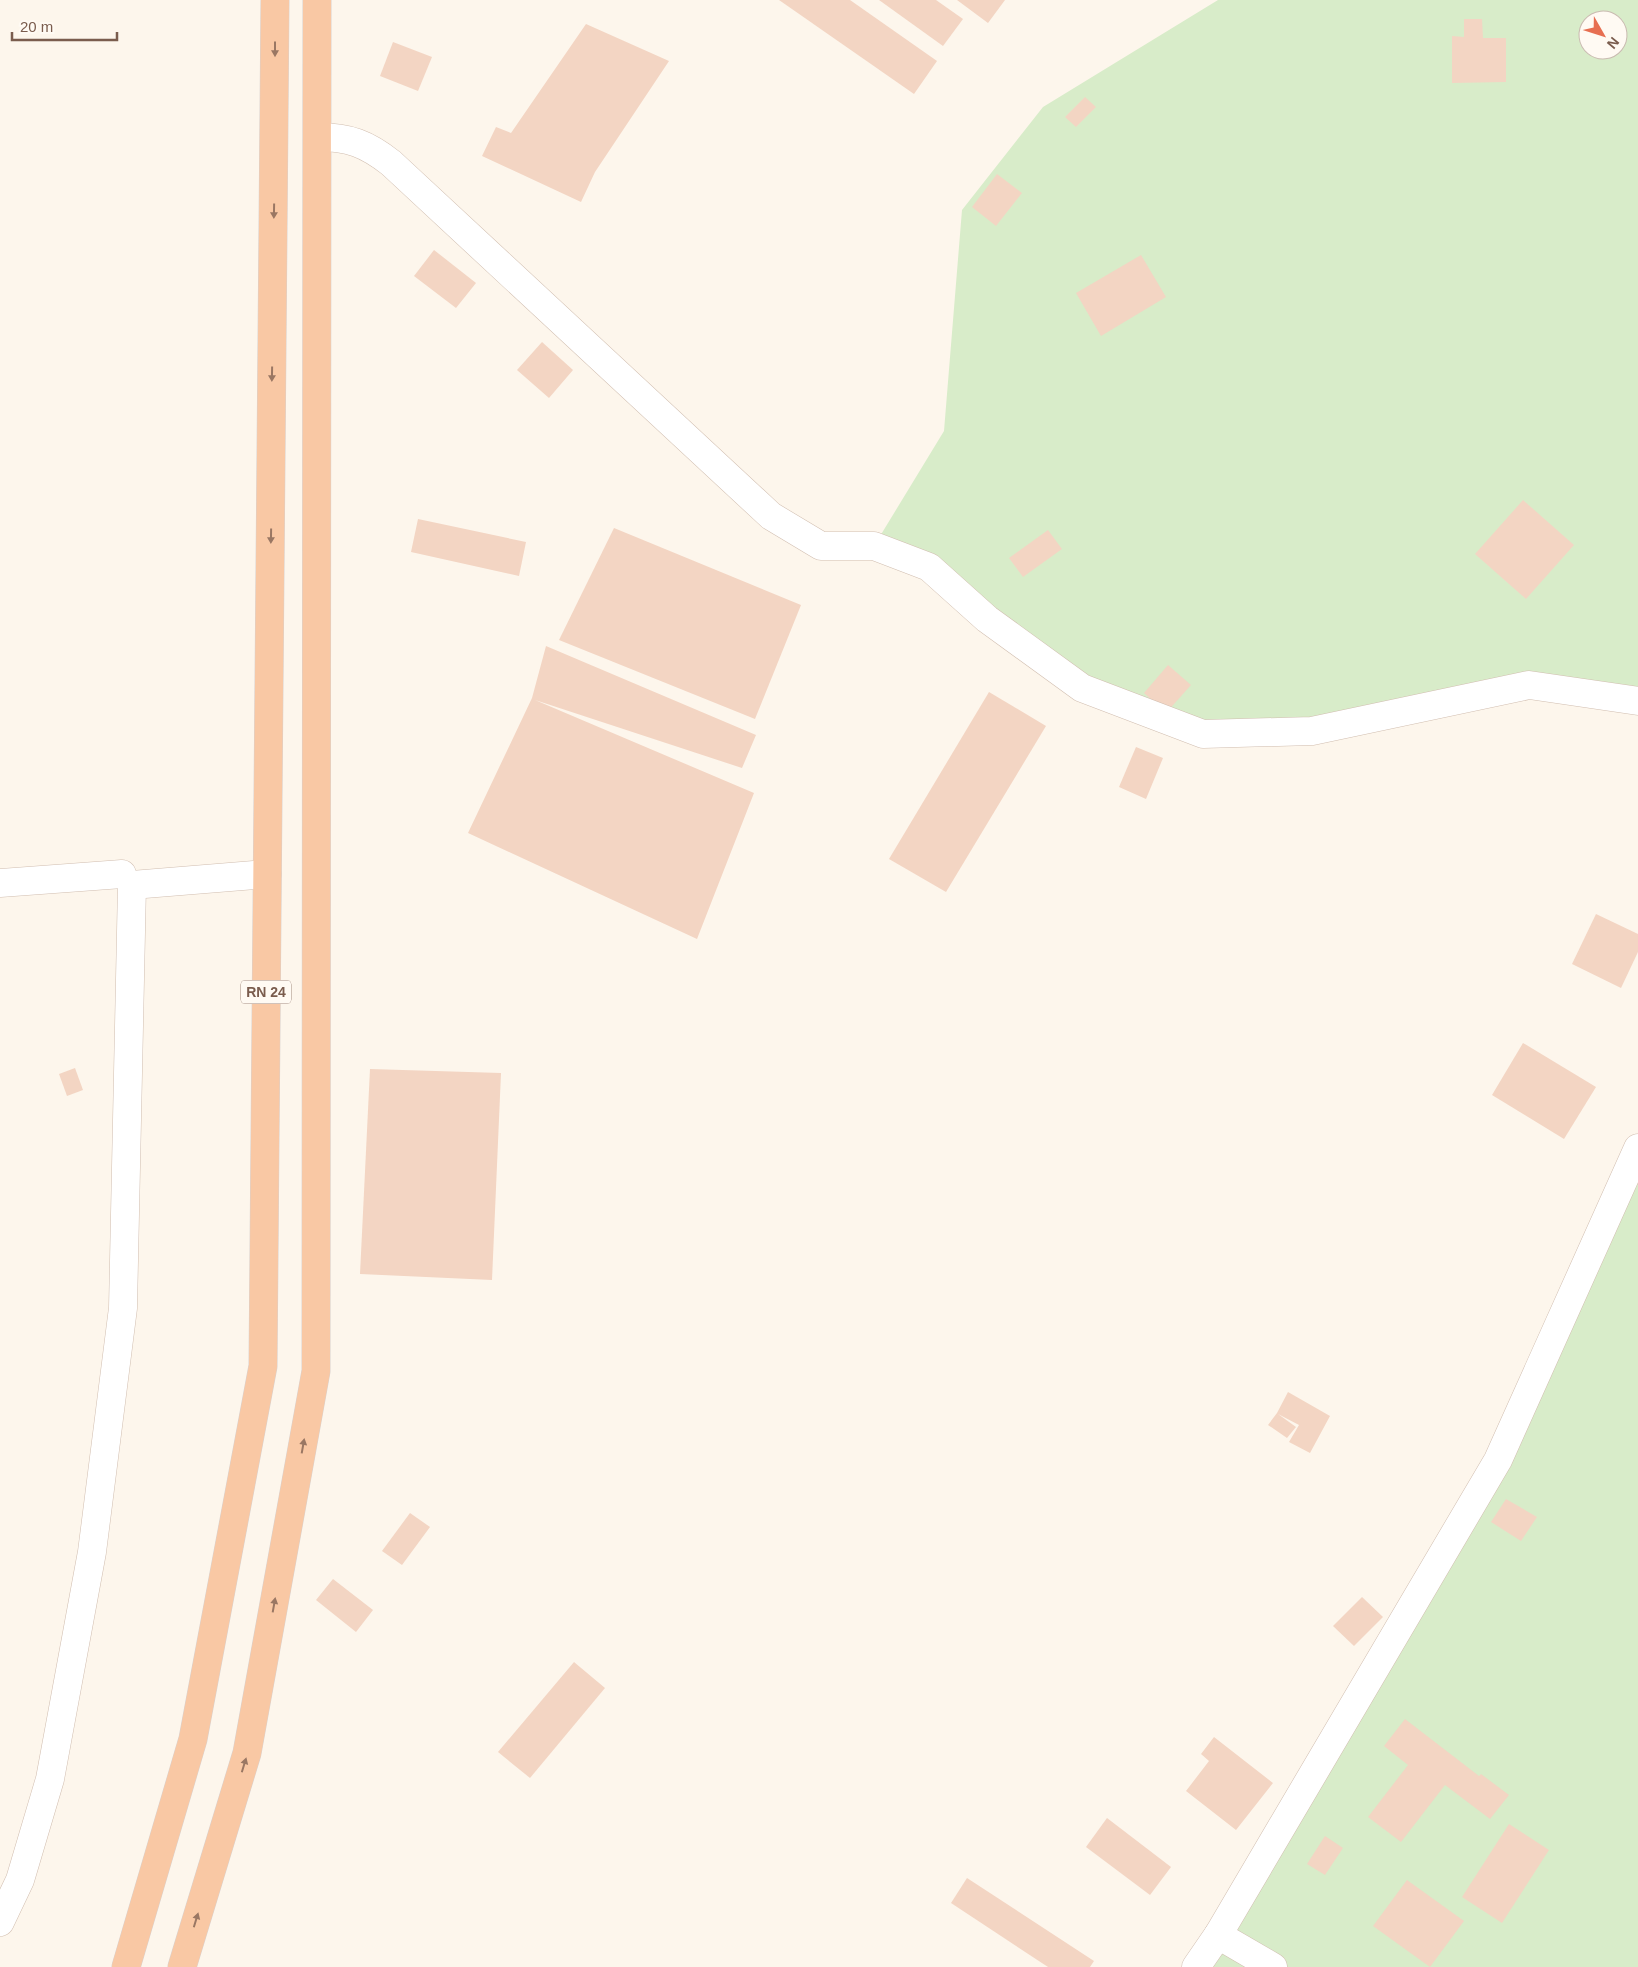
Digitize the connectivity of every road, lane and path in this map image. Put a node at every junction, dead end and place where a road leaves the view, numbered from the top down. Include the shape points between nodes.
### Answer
1 (275, 0) edge
2 (318, 0) edge
3 (318, 136) junction
4 (1638, 702) edge
5 (122, 874) dead end
6 (267, 874) junction
7 (0, 883) edge
8 (1638, 1148) edge
9 (0, 1922) edge
10 (1218, 1935) junction
11 (126, 1967) edge
12 (182, 1967) edge
13 (1196, 1967) edge
14 (1273, 1967) edge

1 -> 6 highway, RN 24
2 - 3 highway
3 - 4 street via 358,142 391,163 771,516 821,546 874,546 929,567 986,619 1082,688 1203,734 1312,731 1528,685
12 -> 3 highway via 247,1753 316,1371
5 - 7 street
6 - 9 street via 132,885 123,1308 92,1552 50,1779 20,1880
6 - 11 highway, RN 24 via 263,1366 193,1739
8 - 10 street via 1498,1460
10 - 13 street
10 - 14 street

